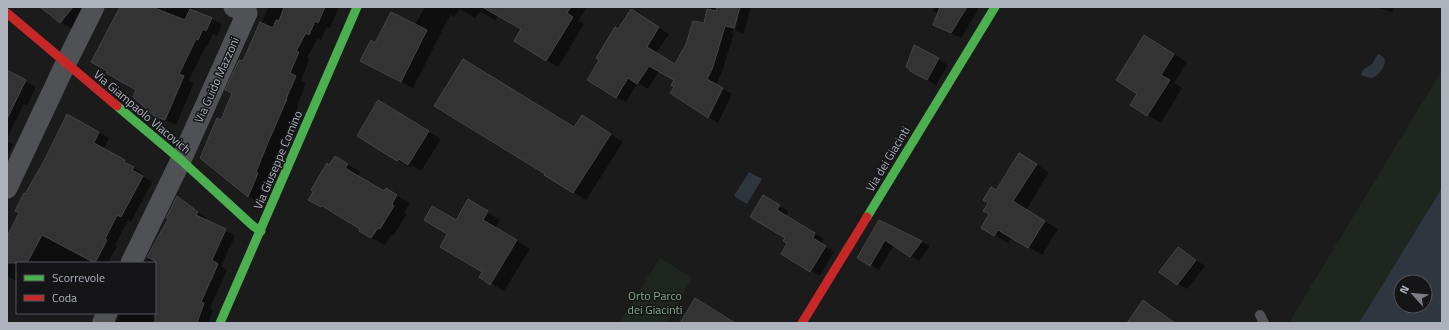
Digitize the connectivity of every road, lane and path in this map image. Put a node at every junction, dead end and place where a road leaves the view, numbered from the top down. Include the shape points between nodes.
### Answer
1 (94, 7) edge
2 (234, 7) edge
3 (357, 7) edge
4 (994, 7) edge
5 (7, 12) edge
6 (66, 63) junction
7 (180, 160) junction
8 (7, 188) edge
9 (261, 231) junction
10 (131, 262) edge
11 (220, 323) edge
12 (802, 323) edge

1 - 6 street
2 - 7 street, Via Guido Mazzoni via 247,13
3 - 9 street, Via Giuseppe Comino
4 - 12 street, Via dei Giacinti
5 - 6 street, Via Giampaolo Vlacovich
6 - 7 street, Via Giampaolo Vlacovich
6 - 8 street
7 - 9 street, Via Giampaolo Vlacovich
7 - 10 street
9 - 11 street, Via Giuseppe Comino

